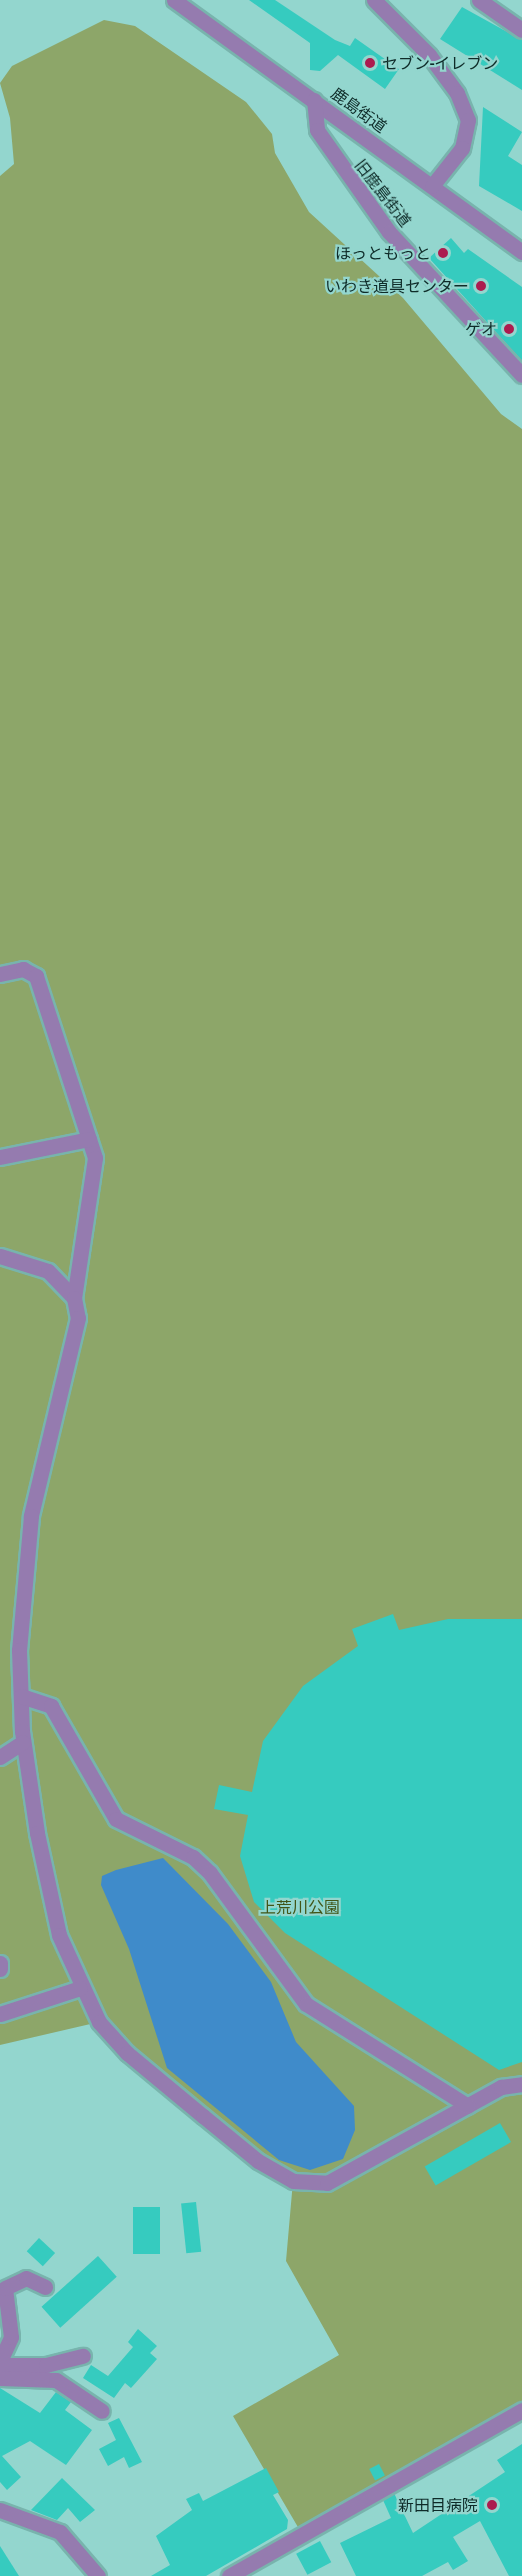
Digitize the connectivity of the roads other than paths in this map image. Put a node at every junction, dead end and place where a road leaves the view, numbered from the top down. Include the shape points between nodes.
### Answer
1 (174, 0) edge
2 (374, 0) edge
3 (479, 0) edge
4 (522, 30) edge
5 (314, 100) junction
6 (432, 186) junction
7 (522, 252) edge
8 (522, 375) edge
9 (0, 974) edge
10 (88, 1139) junction
11 (0, 1157) edge
12 (0, 1256) edge
13 (75, 1298) junction
14 (21, 1696) junction
15 (23, 1742) junction
16 (0, 1757) edge
17 (0, 1963) edge
18 (0, 1969) edge
19 (80, 1988) junction
20 (0, 2014) edge
21 (522, 2084) edge
22 (468, 2106) junction
23 (2, 2286) edge
24 (45, 2287) dead end
25 (83, 2356) dead end
26 (0, 2363) edge
27 (0, 2378) edge
28 (522, 2410) edge
29 (102, 2411) dead end
30 (0, 2510) edge
31 (98, 2576) edge
32 (229, 2576) edge

1 - 5 street, 鹿島街道
2 - 6 street via 429,56 457,93 468,120 462,148
3 - 4 street
5 - 6 street, 鹿島街道
5 - 8 street, 旧鹿島街道 via 317,130 388,232
6 - 7 street, 鹿島街道
9 - 10 street via 23,969 36,976
10 - 11 street
10 - 13 street via 95,1167
12 - 13 street via 48,1271
13 - 14 street via 78,1318 44,1454 23,1570
14 - 15 street
14 - 22 street via 51,1707 116,1819 193,1857 210,1873 306,2004
15 - 16 street
15 - 19 street via 59,1935
17 - 18 street
19 - 20 street
19 - 22 street via 126,2053 258,2161 293,2181 327,2183
21 - 22 street via 501,2087
23 - 24 street via 26,2278
23 - 26 street via 10,2337
25 - 26 street via 46,2366
27 - 29 street via 56,2380
28 - 32 street
30 - 31 street via 60,2532

